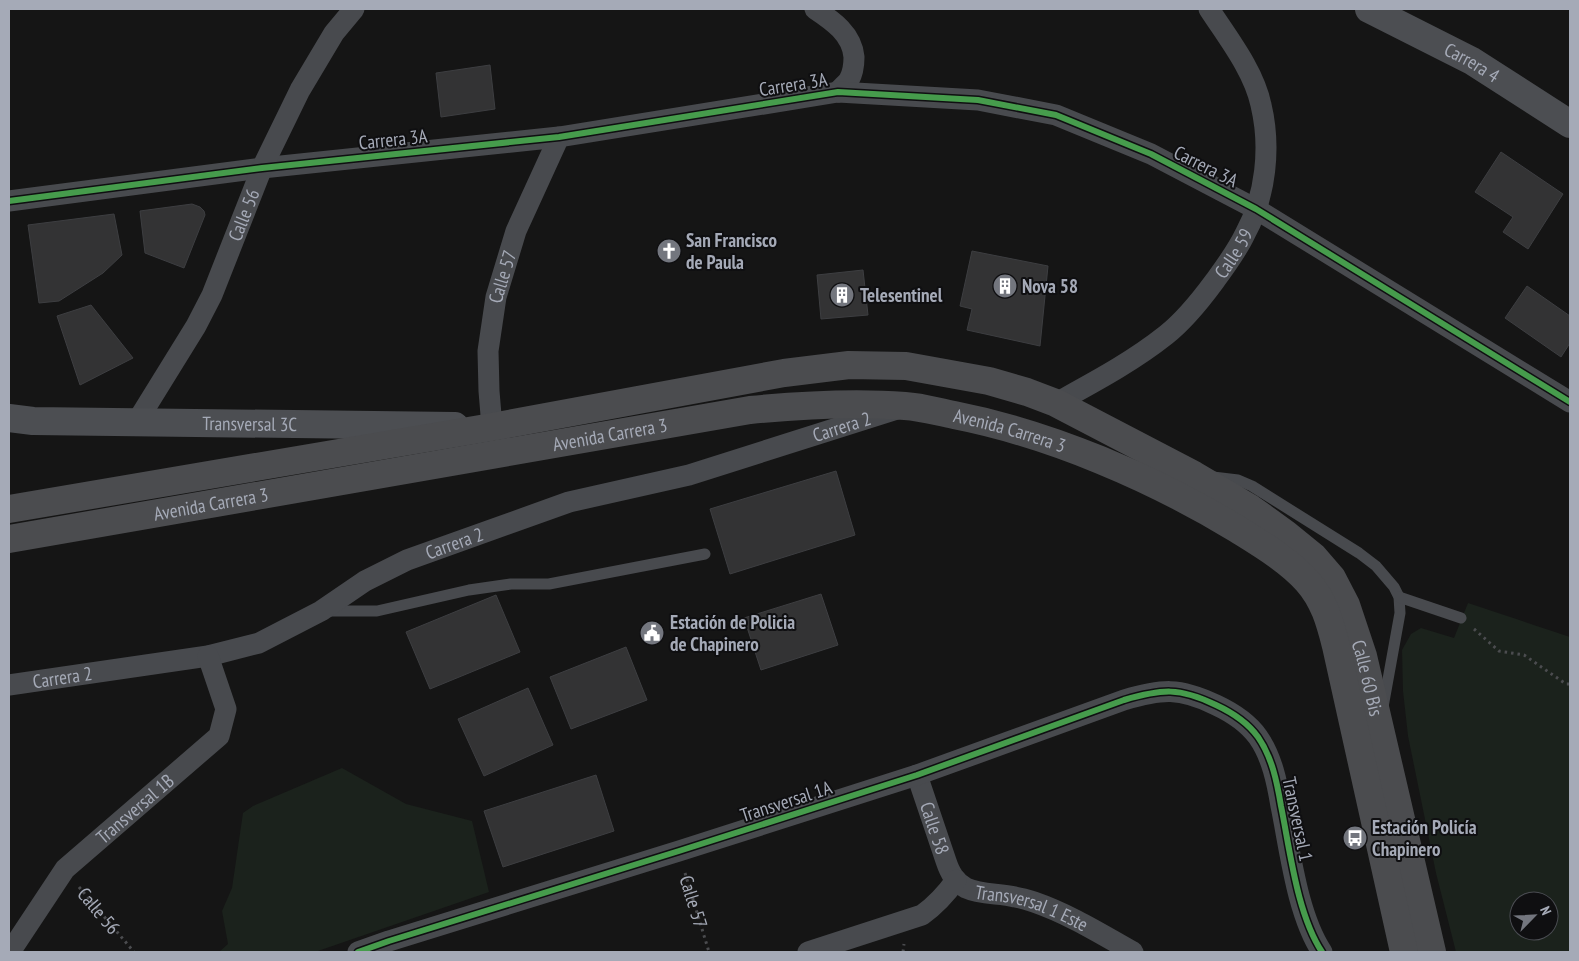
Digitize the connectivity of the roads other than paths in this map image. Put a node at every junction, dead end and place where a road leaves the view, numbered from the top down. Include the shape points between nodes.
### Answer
1 (354, 9) edge
2 (815, 9) edge
3 (1209, 9) edge
4 (1369, 9) edge
5 (838, 92) junction
6 (1570, 124) edge
7 (559, 137) junction
8 (262, 168) junction
9 (9, 200) edge
10 (1256, 209) junction
11 (1056, 402) junction
12 (1570, 402) edge
13 (907, 406) junction
14 (9, 418) edge
15 (136, 423) junction
16 (492, 427) junction
17 (1194, 475) junction
18 (1200, 507) joint
19 (9, 509) edge
20 (9, 539) edge
21 (705, 554) dead end
22 (1399, 597) junction
23 (321, 611) junction
24 (1461, 618) road end
25 (208, 656) junction
26 (9, 685) edge
27 (1222, 708) joint
28 (1380, 728) junction
29 (917, 774) junction
30 (956, 880) junction
31 (1399, 947) edge
32 (10, 952) edge
33 (358, 952) edge
34 (808, 952) edge
35 (1133, 952) edge
36 (1322, 952) edge
37 (1432, 952) edge

1 - 8 street, Calle 56 via 334,33 300,90
2 - 5 street via 847,35 853,49 854,65 850,78
3 - 10 street, Calle 59 via 1254,82 1261,104 1266,137 1264,174
4 - 6 street, Carrera 4 via 1472,61
5 - 7 street, Carrera 3A
5 - 10 street, Carrera 3A via 978,100 1056,115 1151,154
7 - 8 street, Carrera 3A
7 - 16 street, Calle 57 via 516,231 496,297 488,351
8 - 9 street, Carrera 3A
8 - 15 street, Calle 56 via 212,295
10 - 11 street, Calle 59 via 1246,234 1197,306 1167,334 1131,360
10 - 12 street, Carrera 3A
11 - 16 main road, Avenida Carrera 3 via 1008,386 938,371 906,366 849,365
11 - 17 main road, Avenida Carrera 3
13 - 18 main road, Avenida Carrera 3 via 1022,432 1100,460
13 - 20 main road, Avenida Carrera 3 via 838,404 750,410
13 - 23 street, Carrera 2 via 689,475 560,506 406,560 365,580
14 - 15 street, Transversal 3C
15 - 16 street, Transversal 3C
16 - 19 main road, Avenida Carrera 3
17 - 22 lane via 1238,480 1252,486 1359,553 1386,577
17 - 28 main road, Calle 60 Bis via 1286,534 1313,556 1332,578 1356,633
18 - 31 main road, Calle 60 Bis via 1292,567 1319,597 1328,616
21 - 23 lane via 549,584 511,584 469,590 377,611
22 - 24 lane
22 - 28 lane via 1400,613
23 - 25 street, Carrera 2 via 259,643
25 - 26 street, Carrera 2
25 - 32 street, Transversal 1B via 226,710 219,736 65,869
27 - 29 street, Transversal 1A via 1199,697 1172,691 1151,693
27 - 36 street, Transversal 1 via 1257,736 1268,755 1295,878 1307,920
28 - 37 main road, Calle 60 Bis
29 - 30 street, Calle 58 via 946,861
29 - 33 street, Transversal 1A
30 - 34 street via 933,908 922,915
30 - 35 street, Transversal 1 Este via 966,888 1016,897 1063,914

